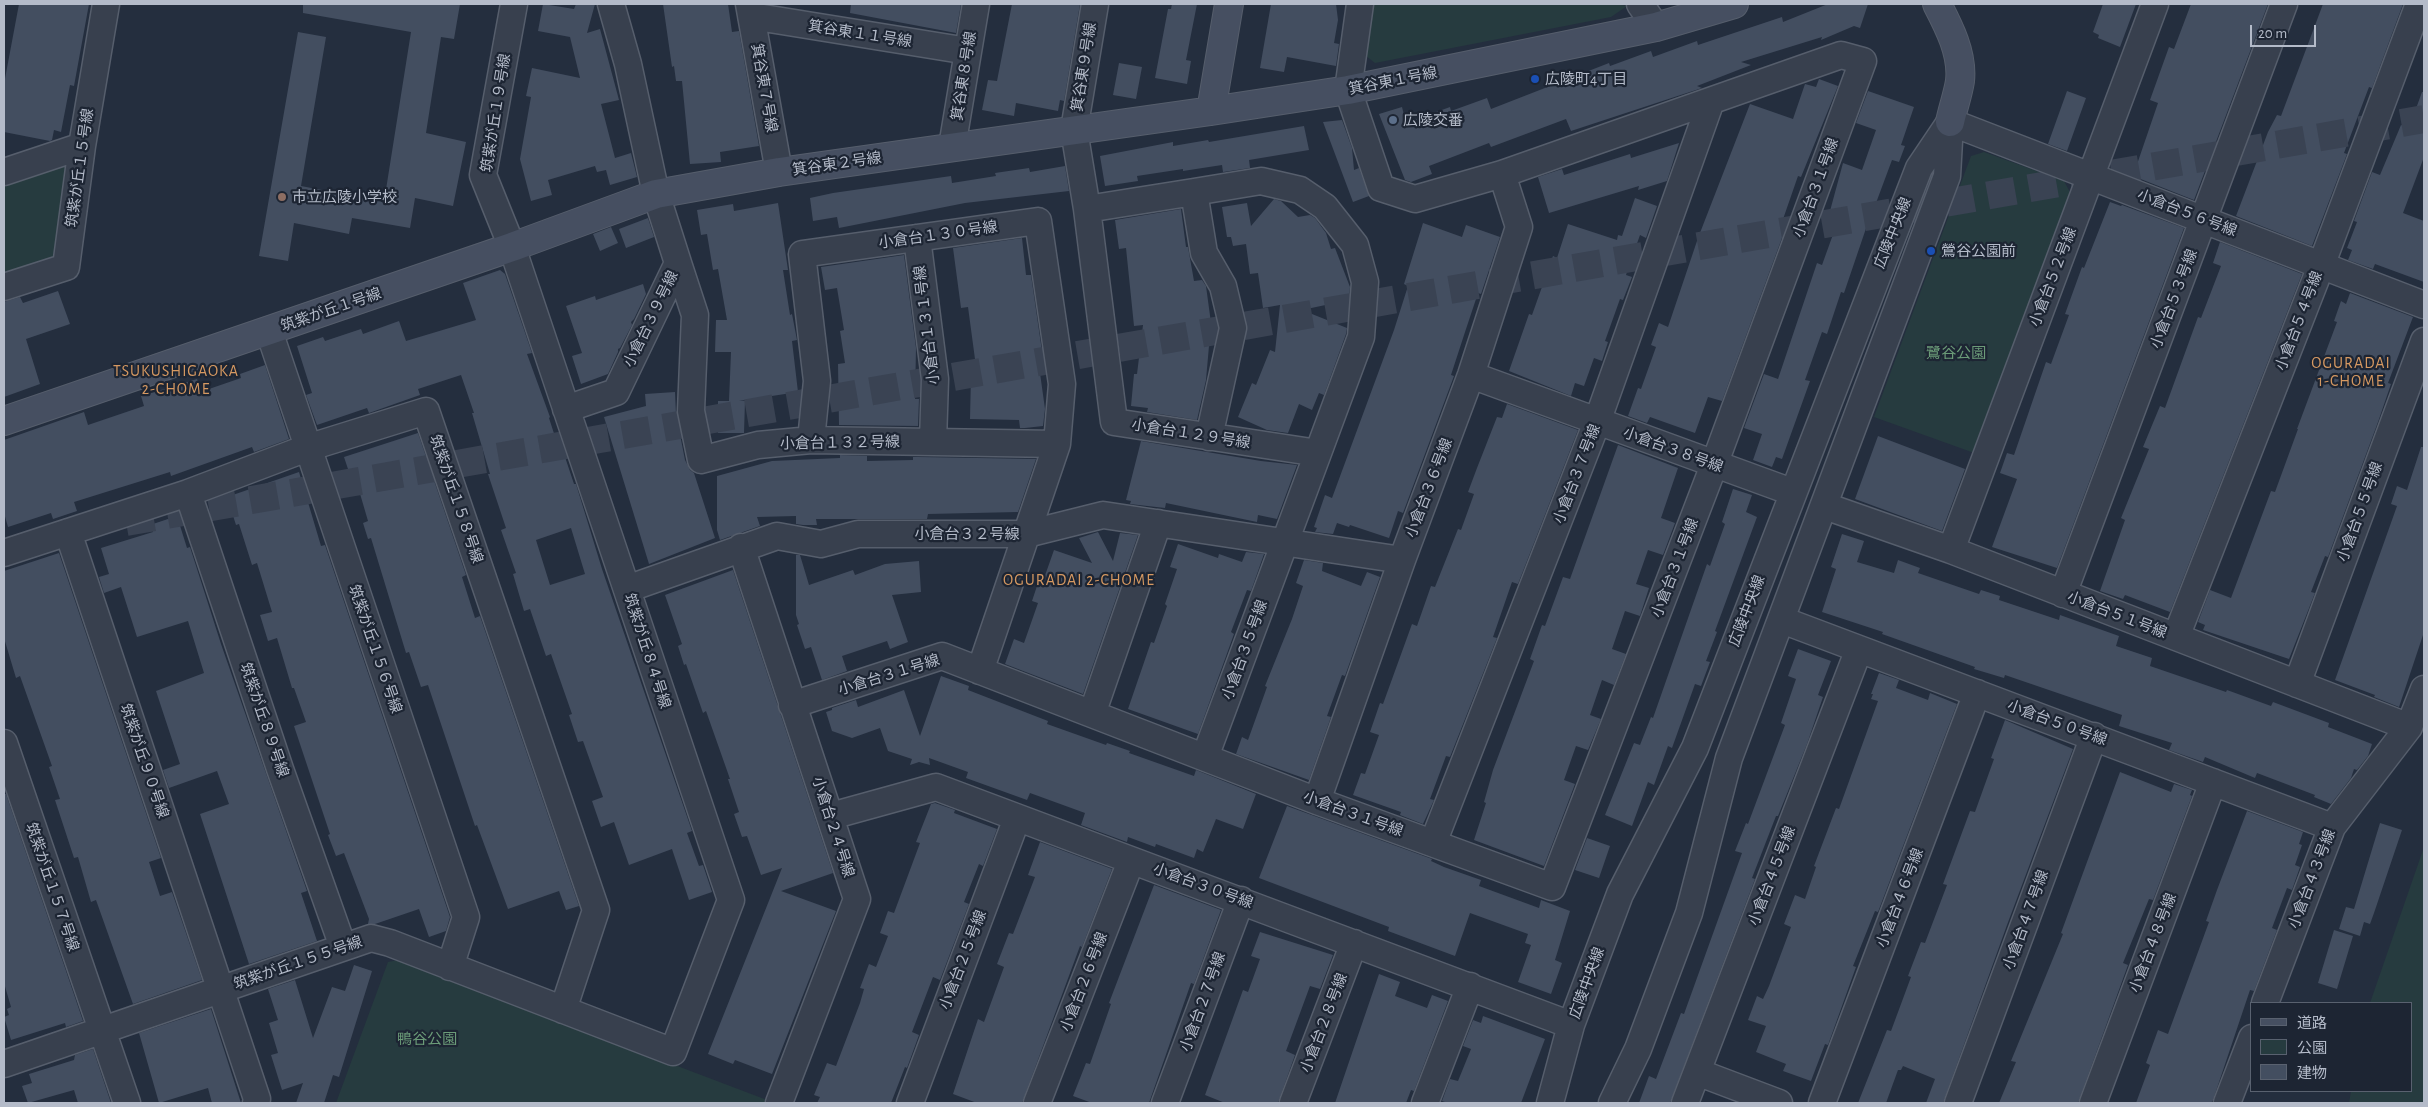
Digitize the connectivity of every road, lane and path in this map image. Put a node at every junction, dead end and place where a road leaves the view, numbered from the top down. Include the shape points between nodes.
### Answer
1 (106, 4) edge
2 (514, 4) edge
3 (611, 4) edge
4 (976, 4) edge
5 (1095, 4) edge
6 (1229, 4) edge
7 (1360, 4) edge
8 (1640, 4) edge
9 (1734, 4) edge
10 (1937, 4) edge
11 (2155, 4) edge
12 (2284, 4) edge
13 (2419, 4) edge
14 (750, 10) edge
15 (1658, 15) edge
16 (968, 51) junction
17 (1348, 90) junction
18 (1711, 101) junction
19 (1211, 111) junction
20 (1950, 122) junction
21 (1074, 130) junction
22 (82, 146) junction
23 (952, 147) junction
24 (4, 172) edge
25 (779, 172) junction
26 (1502, 174) junction
27 (2091, 176) junction
28 (1194, 192) junction
29 (656, 194) junction
30 (1088, 208) junction
31 (2205, 220) junction
32 (917, 238) junction
33 (512, 247) junction
34 (678, 263) junction
35 (2320, 266) junction
36 (4, 287) edge
37 (2424, 305) edge
38 (269, 331) junction
39 (2424, 341) edge
40 (1471, 375) junction
41 (566, 409) junction
42 (4, 421) edge
43 (1597, 422) junction
44 (1208, 436) junction
45 (811, 440) junction
46 (933, 442) junction
47 (1056, 444) junction
48 (307, 448) junction
49 (1318, 453) junction
50 (1714, 465) junction
51 (1792, 492) junction
52 (188, 493) junction
53 (1824, 506) junction
54 (1158, 523) junction
55 (68, 532) junction
56 (1027, 534) junction
57 (1285, 542) junction
58 (741, 547) junction
59 (1951, 550) junction
60 (4, 553) edge
61 (1402, 560) junction
62 (627, 589) junction
63 (2063, 594) junction
64 (1782, 620) junction
65 (2176, 637) junction
66 (1860, 649) junction
67 (980, 671) junction
68 (2297, 684) junction
69 (2424, 689) edge
70 (1978, 693) junction
71 (792, 705) junction
72 (1092, 714) junction
73 (2409, 727) junction
74 (2094, 736) junction
75 (4, 743) edge
76 (1204, 757) junction
77 (2213, 782) junction
78 (1317, 800) junction
79 (831, 816) junction
80 (1017, 818) junction
81 (2332, 826) junction
82 (1433, 843) junction
83 (1131, 861) junction
84 (1241, 900) junction
85 (1354, 943) junction
86 (343, 947) junction
87 (450, 967) junction
88 (1470, 986) junction
89 (221, 989) junction
90 (2265, 1002) edge
91 (563, 1010) junction
92 (1571, 1025) junction
93 (101, 1030) junction
94 (2250, 1043) edge
95 (673, 1052) joint
96 (4, 1064) edge
97 (1697, 1072) junction
98 (127, 1103) edge
99 (256, 1103) edge
100 (779, 1103) edge
101 (910, 1103) edge
102 (1037, 1103) edge
103 (1165, 1103) edge
104 (1294, 1103) edge
105 (1424, 1103) edge
106 (1550, 1103) edge
107 (1612, 1103) edge
108 (1685, 1103) edge
109 (1779, 1103) edge
110 (1822, 1103) edge
111 (1958, 1103) edge
112 (2093, 1103) edge
113 (2227, 1103) edge

1 - 22 street, 筑紫が丘１５号線
2 - 33 street, 筑紫が丘１９号線 via 484,175
3 - 29 street via 628,64
4 - 16 street, 箕谷東８号線
5 - 21 street, 箕谷東９号線
6 - 19 street
7 - 17 street
8 - 15 street
9 - 15 street, 箕谷東１号線
10 - 20 street, 広陵中央線 via 1959,58 1960,80
11 - 27 street, 小倉台５２号線
12 - 31 street, 小倉台５３号線
13 - 35 street, 小倉台５４号線
14 - 16 street, 箕谷東１１号線
14 - 25 street, 箕谷東７号線
15 - 17 street, 箕谷東１号線
16 - 23 street, 箕谷東８号線
17 - 19 street, 箕谷東１号線
17 - 26 street, 小倉台３１号線 via 1381,188 1414,199
18 - 26 street, 小倉台３１号線
18 - 43 street, 小倉台３７号線
18 - 50 street, 小倉台３１号線 via 1841,55 1863,62
19 - 21 street, 箕谷東２号線
20 - 27 street, 小倉台５６号線
20 - 51 street, 広陵中央線 via 1919,168
20 - 53 street, 広陵中央線 via 1947,176
21 - 23 street, 箕谷東２号線
21 - 30 street, 小倉台１２９号線
22 - 24 street
22 - 36 street, 筑紫が丘１５号線 via 66,267
23 - 25 street, 箕谷東２号線
25 - 29 street, 箕谷東２号線
26 - 40 street, 小倉台３６号線 via 1519,227
27 - 31 street, 小倉台５６号線
27 - 59 street, 小倉台５２号線
28 - 30 street
28 - 44 street via 1204,253 1223,286 1233,328
28 - 49 street via 1261,181 1300,190 1325,207 1355,245 1365,282 1361,338
29 - 33 street, 筑紫が丘１号線
29 - 34 street, 小倉台３９号線
30 - 44 street, 小倉台１２９号線 via 1114,422
31 - 35 street, 小倉台５６号線
31 - 63 street, 小倉台５３号線
32 - 45 street, 小倉台１３０号線 via 802,254 817,381
32 - 46 street, 小倉台１３１号線 via 935,379
32 - 47 street, 小倉台１３０号線 via 1038,221 1062,384
33 - 38 street, 筑紫が丘１号線
33 - 41 street, 筑紫が丘８４号線
34 - 41 street, 小倉台３９号線 via 616,392
34 - 45 street, 小倉台１３２号線 via 695,315 691,411 701,460 758,445
35 - 37 street, 小倉台５６号線
35 - 65 street, 小倉台５４号線
38 - 42 street, 筑紫が丘１号線
38 - 48 street, 筑紫が丘１５６号線
39 - 68 street, 小倉台５５号線
40 - 43 street, 小倉台３８号線
40 - 61 street, 小倉台３６号線
41 - 62 street, 筑紫が丘８４号線
43 - 50 street, 小倉台３８号線
43 - 82 street, 小倉台３７号線
44 - 49 street, 小倉台１２９号線
45 - 46 street, 小倉台１３２号線
46 - 47 street, 小倉台１３２号線
47 - 56 street
48 - 52 street, 筑紫が丘１５８号線
48 - 87 street, 筑紫が丘１５６号線 via 466,917
48 - 91 street, 筑紫が丘１５８号線 via 426,410 596,910
49 - 57 street
50 - 51 street, 小倉台３８号線
50 - 82 street, 小倉台３１号線 via 1552,887
51 - 92 street, 広陵中央線 via 1694,748 1620,894
52 - 55 street, 筑紫が丘１５８号線
52 - 86 street, 筑紫が丘８９号線
53 - 59 street, 小倉台５１号線
53 - 64 street, 広陵中央線
54 - 56 street, 小倉台３２号線 via 1103,515
54 - 57 street, 小倉台３２号線
54 - 72 street
55 - 60 street, 筑紫が丘１５８号線
55 - 89 street, 筑紫が丘９０号線
56 - 58 street, 小倉台３２号線 via 858,534 821,544 776,536
56 - 67 street
57 - 61 street, 小倉台３２号線
57 - 76 street, 小倉台３５号線
58 - 62 street, 小倉台３２号線
58 - 71 street, 小倉台２４号線
59 - 63 street, 小倉台５１号線
61 - 78 street, 小倉台３６号線
62 - 95 street, 筑紫が丘８４号線 via 731,900
63 - 65 street, 小倉台５１号線
64 - 66 street, 小倉台５０号線
64 - 107 street, 広陵中央線 via 1729,758 1689,913 1638,1050
65 - 68 street, 小倉台５１号線
66 - 70 street, 小倉台５０号線
66 - 97 street, 小倉台４５号線
67 - 71 street, 小倉台３１号線 via 942,656
67 - 72 street, 小倉台３１号線
68 - 73 street, 小倉台５１号線
69 - 73 street, 小倉台４３号線
70 - 74 street, 小倉台５０号線
70 - 110 street, 小倉台４６号線
71 - 79 street, 小倉台２４号線
72 - 76 street, 小倉台３１号線
73 - 81 street, 小倉台４３号線
74 - 77 street, 小倉台５０号線
74 - 111 street, 小倉台４７号線
75 - 93 street, 筑紫が丘１５７号線
76 - 78 street, 小倉台３１号線
77 - 81 street, 小倉台５０号線
77 - 112 street, 小倉台４８号線
78 - 82 street, 小倉台３１号線
79 - 80 street, 小倉台３０号線 via 936,787
79 - 100 street, 小倉台２４号線 via 857,899
80 - 83 street, 小倉台３０号線
80 - 101 street, 小倉台２５号線
81 - 90 street, 小倉台４３号線
83 - 84 street, 小倉台３０号線
83 - 102 street, 小倉台２６号線
84 - 85 street, 小倉台３０号線
84 - 103 street, 小倉台２７号線
85 - 88 street, 小倉台３０号線
85 - 104 street, 小倉台２８号線
86 - 87 street, 筑紫が丘１５５号線 via 371,938
86 - 89 street, 筑紫が丘１５５号線
87 - 91 street, 筑紫が丘１５５号線
88 - 92 street, 小倉台３０号線
88 - 105 street
89 - 93 street, 筑紫が丘１５５号線
89 - 99 street, 筑紫が丘９０号線
91 - 95 street, 筑紫が丘１５５号線
92 - 106 street, 広陵中央線
93 - 96 street, 筑紫が丘１５５号線
93 - 98 street, 筑紫が丘１５７号線
94 - 113 street
97 - 108 street, 小倉台４５号線
97 - 109 street

